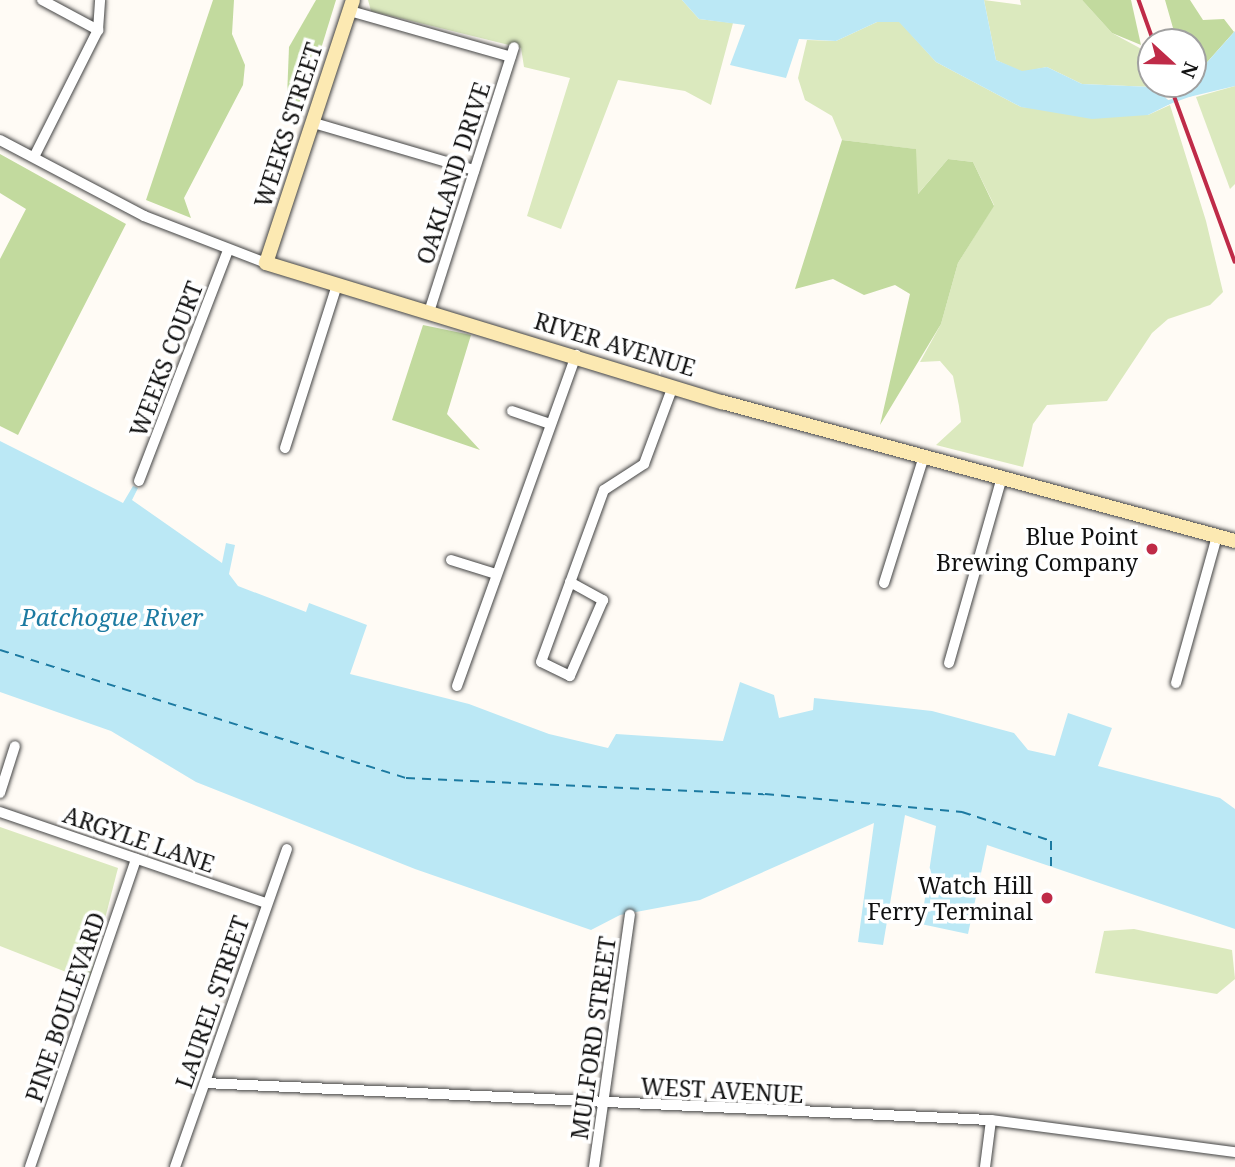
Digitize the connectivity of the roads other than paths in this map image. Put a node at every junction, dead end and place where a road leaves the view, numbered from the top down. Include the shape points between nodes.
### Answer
1 (42, 0) edge
2 (100, 0) edge
3 (351, 6) edge
4 (98, 30) junction
5 (314, 123) junction
6 (0, 139) edge
7 (34, 157) junction
8 (474, 170) junction
9 (228, 250) junction
10 (266, 263) junction
11 (337, 285) junction
12 (429, 312) junction
13 (576, 355) junction
14 (673, 386) junction
15 (512, 411) dead end
16 (550, 424) junction
17 (285, 448) dead end
18 (923, 459) junction
19 (1001, 480) junction
20 (139, 481) dead end
21 (1217, 536) junction
22 (1235, 541) edge
23 (452, 560) dead end
24 (496, 574) junction
25 (570, 582) junction
26 (884, 583) dead end
27 (949, 663) dead end
28 (1176, 683) dead end
29 (457, 686) dead end
30 (15, 746) dead end
31 (0, 793) edge
32 (0, 811) edge
33 (287, 849) dead end
34 (136, 859) junction
35 (266, 903) junction
36 (630, 915) dead end
37 (205, 1083) junction
38 (603, 1103) junction
39 (991, 1120) junction
40 (1235, 1152) edge
41 (30, 1167) edge
42 (176, 1167) edge
43 (594, 1167) edge
44 (985, 1167) edge

1 - 4 street
2 - 4 street
3 - 5 main road, WEEKS STREET
3 - 8 street, OAKLAND DRIVE via 513,52
4 - 7 street
5 - 8 street
5 - 10 main road, WEEKS STREET
6 - 7 street, RIVER AVENUE
7 - 9 street, RIVER AVENUE via 144,216
8 - 12 street, OAKLAND DRIVE
9 - 10 street, RIVER AVENUE
9 - 20 street, WEEKS COURT
10 - 11 main road, RIVER AVENUE
11 - 12 main road, RIVER AVENUE
11 - 17 street
12 - 13 main road, RIVER AVENUE
13 - 14 main road, RIVER AVENUE
13 - 16 street
14 - 18 main road, RIVER AVENUE
14 - 25 street via 643,464 604,490
15 - 16 street
16 - 24 street
18 - 19 main road, RIVER AVENUE
18 - 26 street
19 - 21 main road, RIVER AVENUE
19 - 27 street
21 - 22 main road, RIVER AVENUE
21 - 28 street
23 - 24 street
24 - 29 street
25 - 25 street via 541,662 570,676 603,600
30 - 31 street
32 - 34 street, ARGYLE LANE
33 - 35 street, LAUREL STREET
34 - 35 street, ARGYLE LANE
34 - 41 street, PINE BOULEVARD
35 - 37 street, LAUREL STREET
36 - 38 street, MULFORD STREET
37 - 38 street, WEST AVENUE
37 - 42 street, LAUREL STREET
38 - 39 street, WEST AVENUE
38 - 43 street, MULFORD STREET
39 - 40 street, WEST AVENUE
39 - 44 street

